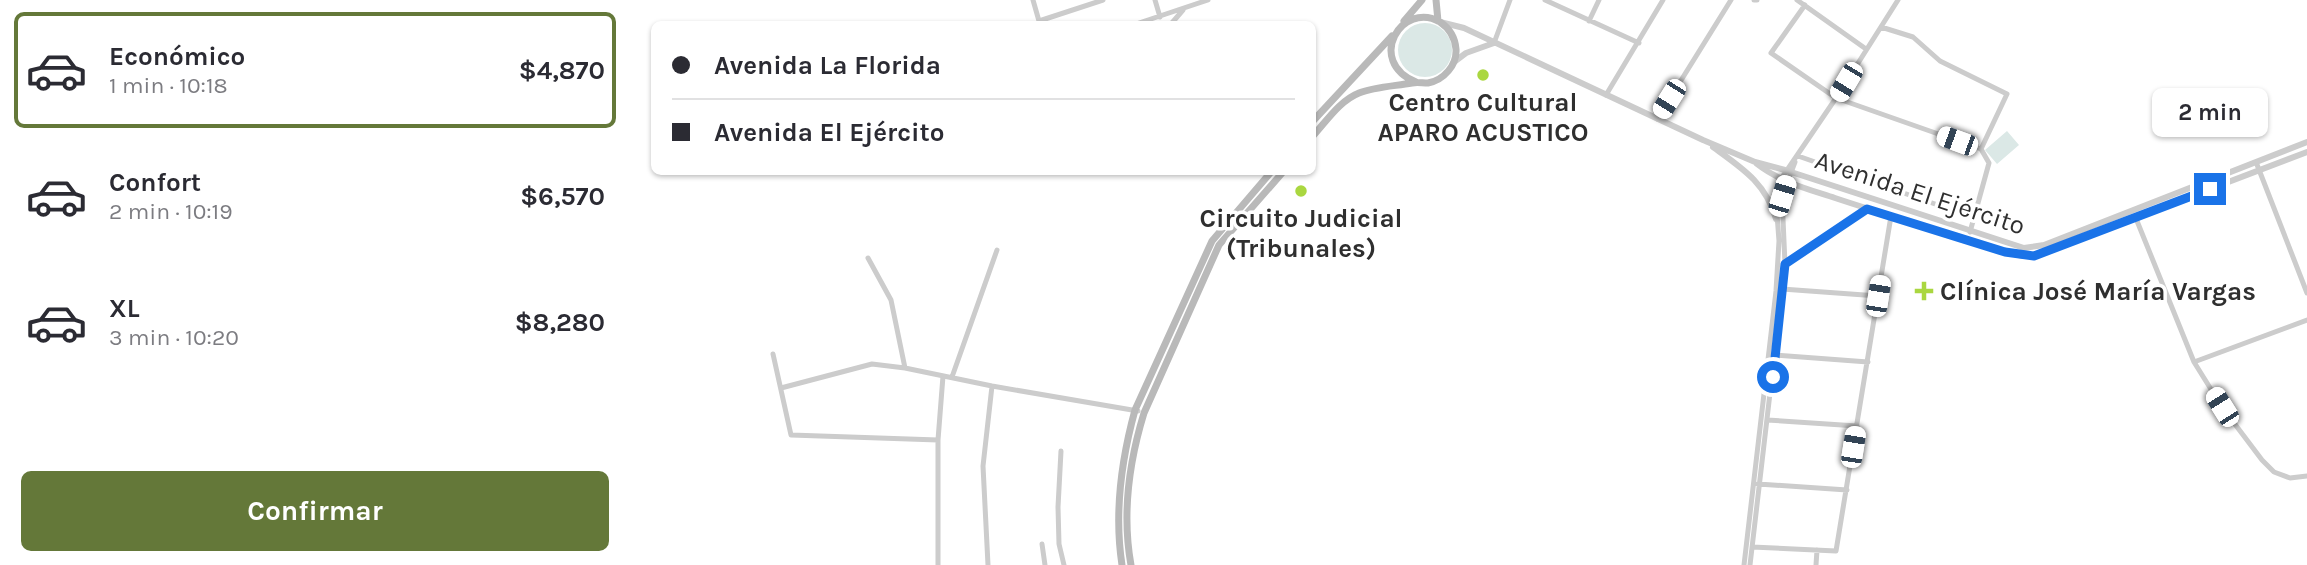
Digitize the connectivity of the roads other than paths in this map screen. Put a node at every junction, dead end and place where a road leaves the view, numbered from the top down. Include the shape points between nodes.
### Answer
1 (1032, 0) edge
2 (1102, 0) edge
3 (1155, 0) edge
4 (1208, 0) edge
5 (1436, 0) edge
6 (1510, 0) edge
7 (1545, 0) edge
8 (1599, 0) edge
9 (1663, 0) edge
10 (1731, 0) edge
11 (1797, 0) edge
12 (1898, 0) edge
13 (1418, 1) edge
14 (1805, 5) junction
15 (1185, 8) junction
16 (1160, 17) junction
17 (1146, 21) edge
18 (1174, 21) edge
19 (1439, 21) junction
20 (1589, 21) junction
21 (1881, 27) junction
22 (1396, 31) junction
23 (1494, 43) junction
24 (1639, 43) junction
25 (1866, 49) junction
26 (1454, 62) junction
27 (1416, 82) junction
28 (1606, 95) junction
29 (1836, 98) junction
30 (1316, 118) edge
31 (1657, 119) junction
32 (1316, 132) edge
33 (1703, 140) junction
34 (2307, 142) edge
35 (1981, 149) junction
36 (2307, 152) edge
37 (1798, 156) junction
38 (1755, 162) junction
39 (2256, 162) junction
40 (2259, 170) junction
41 (1788, 171) junction
42 (1268, 175) edge
43 (1280, 175) edge
44 (1784, 180) junction
45 (1867, 209) junction
46 (2132, 210) junction
47 (1891, 216) junction
48 (1975, 218) junction
49 (2136, 218) junction
50 (1776, 219) junction
51 (1970, 232) junction
52 (997, 250) dead end
53 (868, 258) dead end
54 (1785, 264) junction
55 (1782, 289) junction
56 (2307, 293) edge
57 (1878, 296) junction
58 (2307, 320) edge
59 (773, 354) dead end
60 (1775, 355) junction
61 (1868, 362) junction
62 (2194, 362) junction
63 (905, 368) junction
64 (943, 376) junction
65 (952, 377) junction
66 (992, 386) junction
67 (781, 387) junction
68 (1135, 410) junction
69 (1144, 413) junction
70 (1767, 420) junction
71 (1857, 426) junction
72 (938, 440) junction
73 (1061, 452) dead end
74 (2307, 476) edge
75 (1759, 484) junction
76 (1847, 490) junction
77 (1042, 544) dead end
78 (1752, 547) junction
79 (1817, 550) junction
80 (938, 565) edge
81 (988, 565) edge
82 (1045, 565) edge
83 (1064, 565) edge
84 (1122, 565) edge
85 (1131, 565) edge
86 (1744, 565) edge
87 (1750, 565) edge
88 (1816, 565) edge

1 - 2 street via 1039,21
3 - 16 street
4 - 15 street
5 - 19 main road
6 - 23 street
7 - 20 street
8 - 20 street
9 - 24 street
10 - 31 street
11 - 14 street
12 - 21 street
13 - 22 main road
14 - 25 street
14 - 29 street via 1772,53
15 - 16 street
15 - 18 street
16 - 17 street
19 - 22 main road via 1415,18
19 - 23 street, Avenida El Ejército
19 - 26 main road via 1454,40
20 - 24 street
21 - 25 street
21 - 35 street via 1913,37 1940,61 2007,94
22 - 27 main road via 1393,62 1406,78
22 - 30 main road
23 - 26 street
23 - 28 street, Avenida El Ejército
24 - 28 street
25 - 29 street
26 - 27 main road via 1438,79
27 - 32 main road via 1351,97
28 - 31 street, Avenida El Ejército
29 - 35 street
29 - 37 street
31 - 33 street, Avenida El Ejército
33 - 38 street, Avenida El Ejército
33 - 50 street via 1754,179 1770,199
34 - 39 street, Avenida El Ejército
35 - 48 street via 1989,163
36 - 40 street, Avenida El Ejército
37 - 41 street
37 - 48 street
38 - 41 street, Avenida El Ejército
38 - 44 street, Avenida El Ejército
39 - 40 street
39 - 46 street, Avenida El Ejército
40 - 49 street, Avenida El Ejército
40 - 56 street
41 - 44 street
41 - 51 street, Avenida El Ejército
42 - 68 main road via 1212,241
43 - 69 main road via 1219,245
44 - 45 street, Avenida El Ejército
44 - 50 street via 1776,201
44 - 54 street
45 - 47 street, Avenida El Ejército
45 - 54 street
46 - 49 street
46 - 51 street, Avenida El Ejército via 2034,248
47 - 49 street, Avenida El Ejército via 2023,256 2044,253
47 - 57 street
48 - 51 street
49 - 62 street
50 - 86 street via 1776,291
52 - 65 street
53 - 63 street via 891,300
54 - 55 street
55 - 57 street
55 - 60 street
57 - 61 street
58 - 62 street
59 - 67 street
60 - 61 street
60 - 70 street
61 - 71 street
62 - 74 street via 2262,460 2290,478
63 - 64 street
63 - 67 street via 872,365
64 - 65 street
64 - 72 street
65 - 66 street
66 - 68 street
66 - 81 street via 983,466
67 - 72 street via 791,435
68 - 69 street
68 - 84 main road via 1118,508
69 - 85 main road via 1136,436 1126,507
70 - 71 street
70 - 75 street
71 - 76 street
72 - 80 street
73 - 83 street via 1058,507
75 - 76 street
75 - 78 street
76 - 79 street via 1836,551
77 - 82 street
78 - 79 street
78 - 87 street
79 - 88 street

